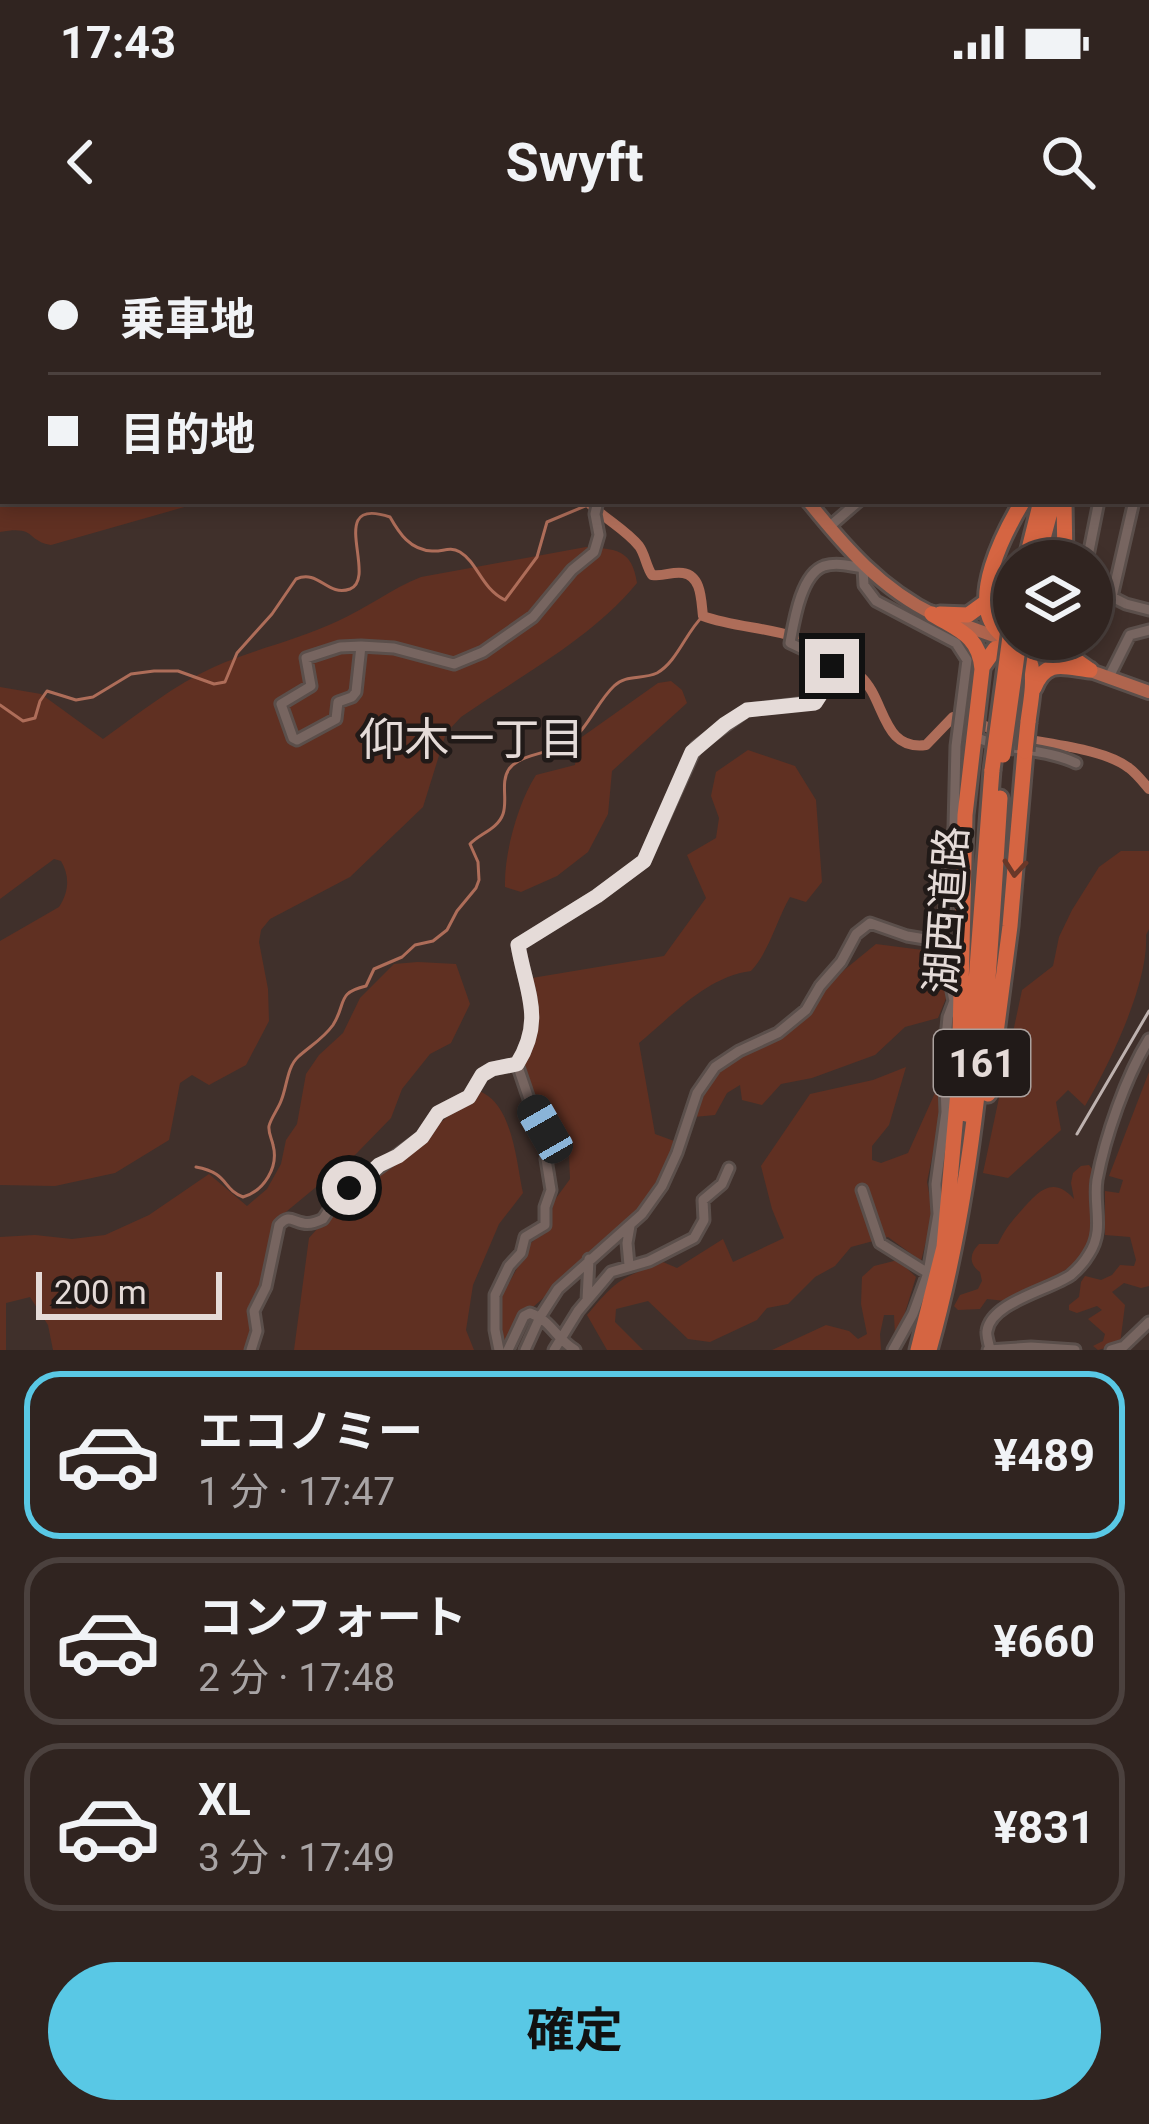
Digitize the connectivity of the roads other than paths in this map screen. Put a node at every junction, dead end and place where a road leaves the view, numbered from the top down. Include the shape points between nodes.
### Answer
1 (597, 504) edge
2 (811, 504) edge
3 (855, 504) edge
4 (1021, 504) edge
5 (1040, 504) edge
6 (1052, 504) edge
7 (1064, 504) edge
8 (1099, 504) edge
9 (1133, 504) edge
10 (829, 526) junction
11 (1031, 540) edge
12 (1043, 540) edge
13 (1065, 540) edge
14 (1092, 540) edge
15 (864, 567) junction
16 (1113, 593) edge
17 (1113, 598) edge
18 (986, 602) junction
19 (1149, 610) edge
20 (932, 614) junction
21 (993, 622) edge
22 (993, 627) edge
23 (1149, 630) edge
24 (361, 646) junction
25 (993, 651) edge
26 (1014, 660) edge
27 (1029, 660) edge
28 (1071, 660) edge
29 (1076, 660) edge
30 (982, 669) junction
31 (1090, 670) junction
32 (1109, 677) junction
33 (1149, 692) edge
34 (1031, 696) junction
35 (969, 705) junction
36 (967, 733) junction
37 (1076, 763) dead end
38 (997, 771) junction
39 (943, 942) junction
40 (1149, 1039) edge
41 (517, 1064) junction
42 (728, 1168) dead end
43 (862, 1190) dead end
44 (630, 1226) junction
45 (959, 1228) junction
46 (944, 1247) junction
47 (589, 1259) junction
48 (629, 1265) junction
49 (928, 1273) junction
50 (587, 1300) junction
51 (540, 1317) junction
52 (1149, 1322) edge
53 (557, 1344) edge
54 (251, 1350) edge
55 (499, 1350) edge
56 (508, 1350) edge
57 (525, 1350) edge
58 (575, 1350) edge
59 (893, 1350) edge
60 (918, 1350) edge
61 (929, 1350) edge
62 (989, 1350) edge
63 (1075, 1350) edge
64 (1111, 1350) edge

1 - 24 street via 594,552 533,617 484,652 454,664
2 - 10 main road
3 - 10 street
4 - 18 highway via 998,547
5 - 11 highway
6 - 12 highway
7 - 13 highway
8 - 14 street
9 - 16 street
10 - 15 main road
15 - 20 main road
15 - 35 street via 876,601 956,643 967,660
15 - 41 street via 820,567 798,602 790,643 835,672 815,703 747,710 711,736 692,752 644,861 518,945 533,1030
17 - 19 street
18 - 20 highway via 968,615
18 - 21 highway
20 - 22 main road
20 - 30 highway via 974,641
23 - 32 street via 1130,635
24 - 24 street via 306,658 311,686 281,704 293,738 336,719 338,702 356,692
25 - 30 highway
26 - 38 highway, 湖西道路 / 161, bridge
27 - 34 highway
28 - 31 main road
29 - 31 highway
30 - 35 highway
31 - 32 main road
31 - 34 highway via 1046,669
32 - 33 main road
34 -> 45 highway, bridge via 998,1030
35 - 36 highway
36 - 37 street
36 - 39 street
36 - 46 highway via 958,1081
38 - 45 highway, 湖西道路 / 161 via 984,1041
38 - 46 highway, 湖西道路 / 161 via 971,1072
39 - 44 street via 870,923 856,934 806,1010 716,1067 697,1093 662,1186
39 - 49 street via 954,1001
40 - 62 street via 1100,1170 1094,1246 1071,1275 1001,1310 986,1332
41 - 54 street via 482,1075 469,1097 438,1113 422,1137 336,1199 323,1219 284,1219 254,1311
41 - 55 street via 553,1143 545,1225 526,1237 495,1294
42 - 48 street via 703,1200 694,1238
43 - 49 street via 880,1243
44 - 47 street
44 - 48 street
45 - 61 highway, 湖西道路 / 161
46 - 60 highway, 湖西道路 / 161
47 - 50 street
47 - 51 street
48 - 50 street via 611,1272
49 - 59 street
50 - 53 street
51 - 53 street
51 - 56 street via 524,1316
51 - 57 street
52 - 64 street
53 - 58 street
62 - 63 street

